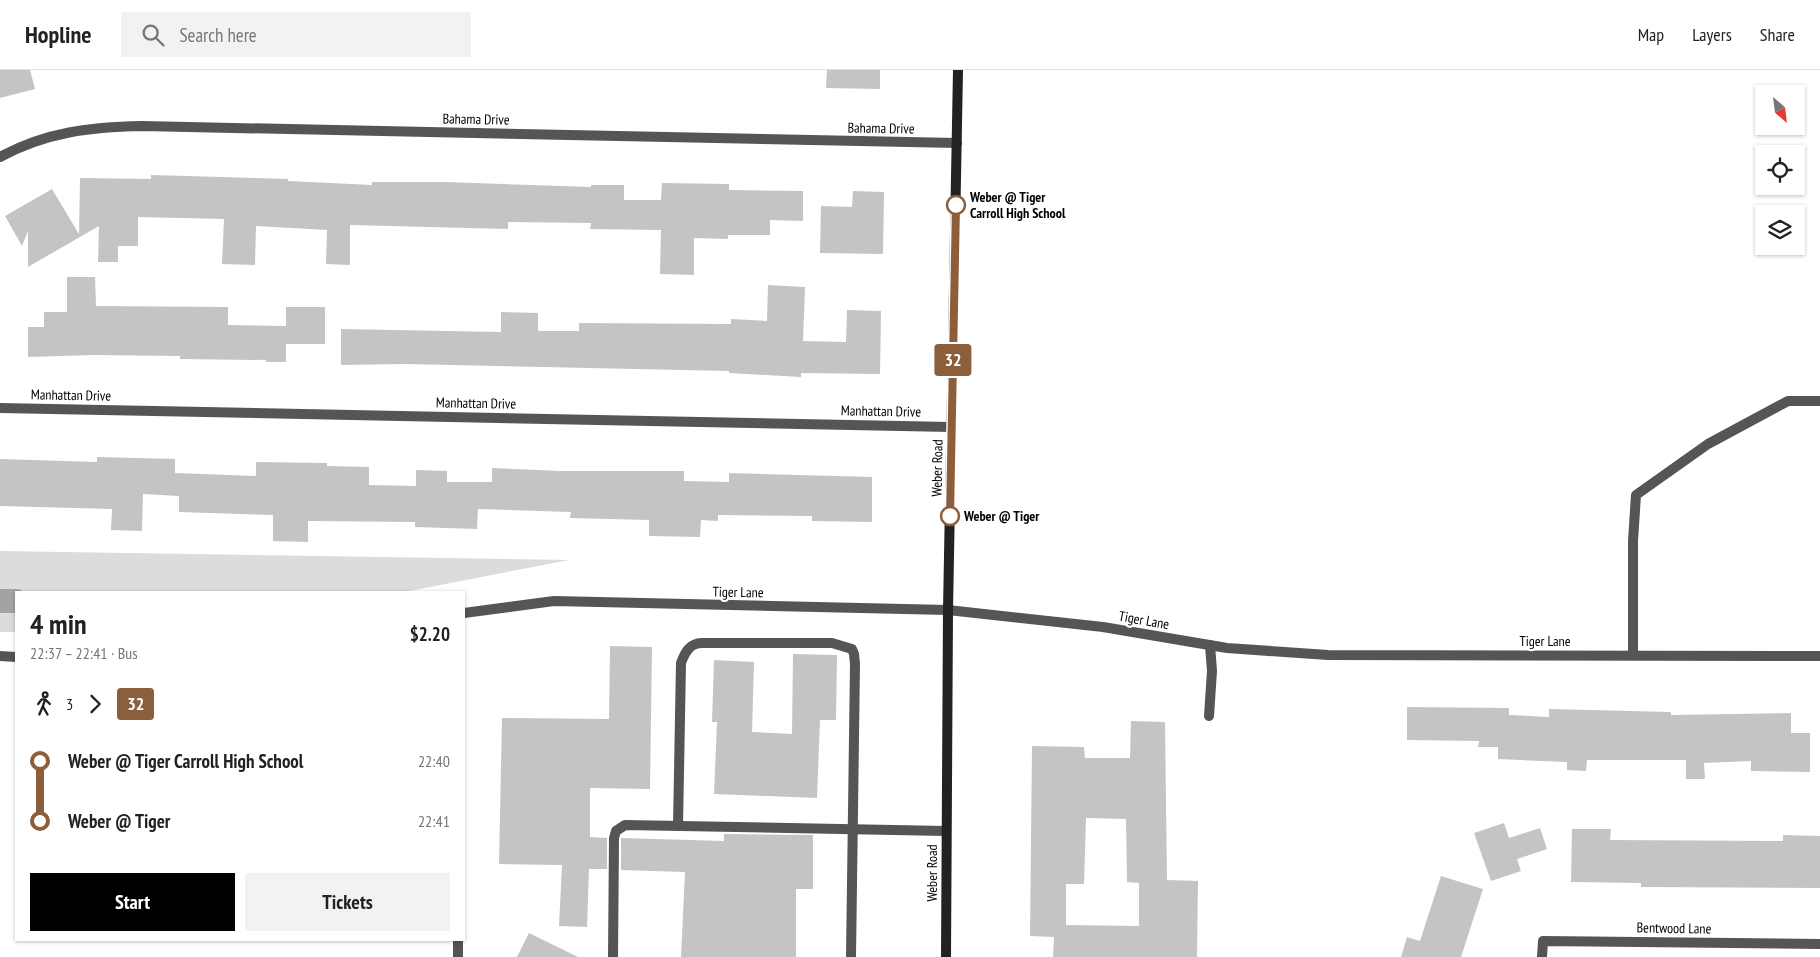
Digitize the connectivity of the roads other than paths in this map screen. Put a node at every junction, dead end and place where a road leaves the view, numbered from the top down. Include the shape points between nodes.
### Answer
1 (958, 70) edge
2 (957, 143) junction
3 (0, 157) edge
4 (1820, 401) edge
5 (0, 408) edge
6 (952, 426) junction
7 (948, 610) junction
8 (465, 613) edge
9 (1210, 645) junction
10 (0, 656) edge
11 (1633, 656) junction
12 (1820, 656) edge
13 (15, 657) edge
14 (1209, 716) dead end
15 (678, 826) junction
16 (852, 829) junction
17 (946, 831) junction
18 (458, 941) edge
19 (1820, 944) edge
20 (458, 957) edge
21 (613, 957) edge
22 (851, 957) edge
23 (946, 957) edge
24 (1542, 957) edge

1 - 2 main road, Weber Road
2 - 3 street, Bahama Drive via 132,126 93,127 48,136
2 - 6 main road, Weber Road
4 - 11 street via 1788,401 1708,444 1636,496
5 - 6 street, Manhattan Drive
6 - 7 main road, Weber Road
7 - 8 street, Tiger Lane via 554,602
7 - 9 street, Tiger Lane via 1104,627
7 - 17 main road, Weber Road
9 - 11 street, Tiger Lane via 1328,655
9 - 14 street
10 - 13 street
11 - 12 street, Tiger Lane
15 - 16 street
15 - 16 street via 681,663 685,653 702,642 832,643 845,645 854,654
15 - 21 street via 625,825 616,831
16 - 17 street
16 - 22 street
17 - 23 main road, Weber Road
18 - 20 street
19 - 24 street, Bentwood Lane via 1543,941

